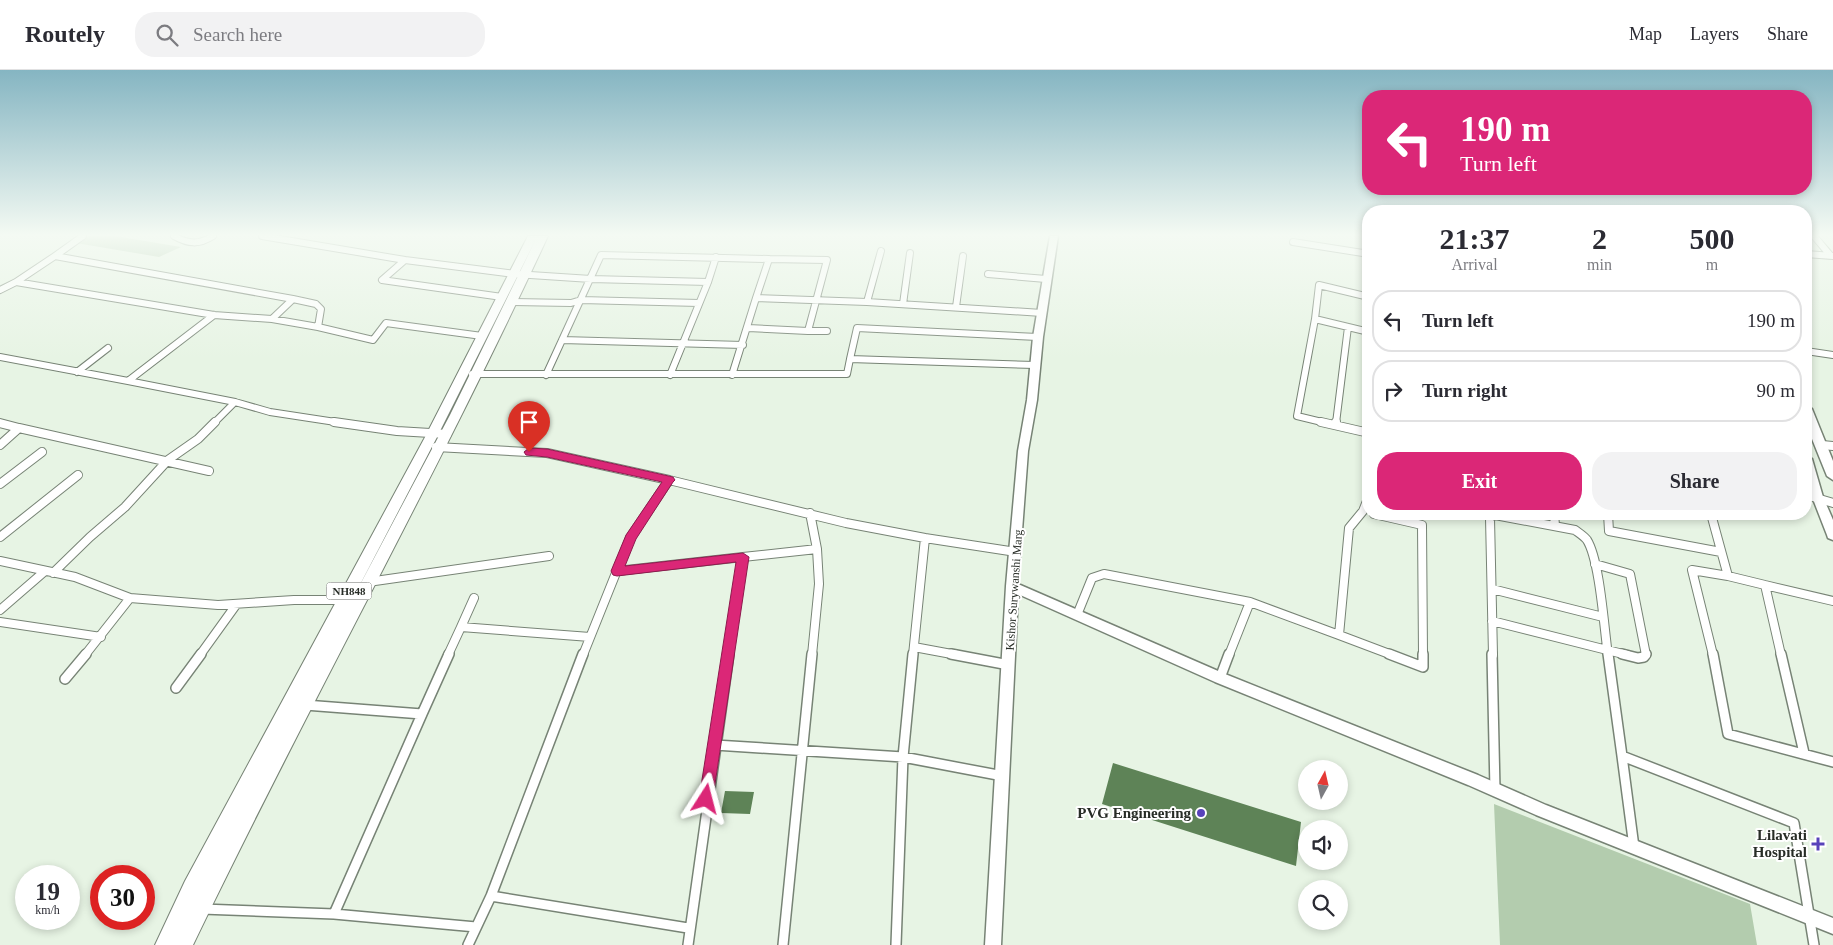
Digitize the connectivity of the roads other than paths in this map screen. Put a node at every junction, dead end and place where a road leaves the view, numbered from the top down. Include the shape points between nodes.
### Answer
1 (24, 277) edge
2 (173, 277) edge
3 (386, 277) edge
4 (519, 277) edge
5 (560, 277) edge
6 (710, 277) edge
7 (763, 277) edge
8 (822, 277) edge
9 (874, 277) edge
10 (906, 277) edge
11 (960, 277) edge
12 (1021, 277) edge
13 (591, 279) junction
14 (1046, 279) joint
15 (16, 282) junction
16 (708, 282) junction
17 (2, 288) edge
18 (1362, 295) edge
19 (293, 298) junction
20 (756, 298) junction
21 (508, 299) junction
22 (581, 300) junction
23 (815, 300) junction
24 (867, 302) junction
25 (699, 303) junction
26 (902, 304) junction
27 (956, 307) junction
28 (1042, 313) junction
29 (214, 315) junction
30 (272, 319) junction
31 (1315, 320) junction
32 (318, 327) junction
33 (1348, 327) junction
34 (748, 328) junction
35 (1362, 330) edge
36 (808, 331) junction
37 (827, 331) dead end
38 (482, 336) junction
39 (1038, 337) junction
40 (562, 340) junction
41 (683, 343) junction
42 (742, 345) junction
43 (108, 348) dead end
44 (1812, 352) edge
45 (1833, 355) edge
46 (0, 357) edge
47 (850, 359) junction
48 (1035, 365) junction
49 (77, 372) junction
50 (469, 374) junction
51 (546, 375) junction
52 (670, 375) junction
53 (732, 375) junction
54 (128, 382) junction
55 (235, 402) junction
56 (1812, 419) edge
57 (0, 423) edge
58 (1336, 424) junction
59 (19, 428) junction
60 (1362, 431) edge
61 (436, 440) junction
62 (0, 445) edge
63 (1828, 445) edge
64 (42, 452) dead end
65 (168, 460) junction
66 (209, 471) dead end
67 (78, 475) dead end
68 (1833, 476) edge
69 (670, 480) junction
70 (0, 484) edge
71 (1812, 496) edge
72 (1833, 503) edge
73 (810, 513) junction
74 (1362, 516) edge
75 (1400, 520) edge
76 (1490, 520) edge
77 (1517, 520) edge
78 (1554, 520) edge
79 (1608, 520) edge
80 (1713, 520) edge
81 (1555, 526) junction
82 (387, 534) junction
83 (1833, 535) edge
84 (0, 537) edge
85 (925, 538) junction
86 (818, 550) junction
87 (1016, 552) junction
88 (1721, 552) junction
89 (549, 556) dead end
90 (743, 557) junction
91 (0, 561) edge
92 (1594, 564) junction
93 (617, 571) junction
94 (49, 572) junction
95 (1728, 576) junction
96 (370, 582) junction
97 (353, 584) junction
98 (1765, 585) junction
99 (1012, 586) junction
100 (1492, 589) junction
101 (130, 598) junction
102 (474, 598) dead end
103 (361, 599) junction
104 (345, 600) junction
105 (1833, 601) edge
106 (1250, 602) junction
107 (236, 605) junction
108 (0, 610) edge
109 (1077, 615) junction
110 (1603, 617) junction
111 (1492, 621) junction
112 (0, 622) edge
113 (461, 627) junction
114 (1339, 635) junction
115 (101, 637) junction
116 (590, 637) junction
117 (914, 648) junction
118 (1608, 650) junction
119 (1008, 665) junction
120 (1220, 678) junction
121 (66, 679) dead end
122 (176, 688) dead end
123 (305, 705) junction
124 (422, 714) junction
125 (715, 745) junction
126 (802, 751) junction
127 (1804, 753) junction
128 (1622, 756) junction
129 (903, 757) junction
130 (1833, 762) edge
131 (1002, 776) junction
132 (1495, 790) junction
133 (1634, 847) junction
134 (491, 896) junction
135 (200, 909) junction
136 (334, 914) junction
137 (1809, 916) junction
138 (1833, 926) edge
139 (476, 927) junction
140 (688, 928) junction
141 (165, 945) edge
142 (183, 945) edge
143 (468, 945) edge
144 (688, 945) edge
145 (783, 945) edge
146 (896, 945) edge
147 (993, 945) edge
148 (1814, 945) edge

1 - 15 street
2 - 19 street
3 - 21 street via 382,280
4 - 21 highway, NH848
5 - 13 street
6 - 16 street
7 - 20 street
8 - 23 street
9 - 24 street
10 - 26 street
11 - 27 street
12 - 14 street
13 - 16 street
13 - 22 street
14 - 28 street, Kishor Surywanshi Marg
15 - 17 street
15 - 29 street
16 - 25 street
18 - 31 street via 1319,286
19 - 30 street
19 - 32 street via 316,304 321,309
20 - 23 street
20 - 34 street
21 - 22 street via 572,303
21 - 38 highway, NH848
21 - 50 highway, NH848
22 - 25 street
22 - 40 street
23 - 24 street
23 - 36 street
24 - 26 street
25 - 41 street
26 - 27 street
27 - 28 street
28 - 39 street, Kishor Surywanshi Marg
29 - 30 street
29 - 54 street
30 - 32 street
31 - 33 street
31 - 58 street via 1297,416
32 - 38 street via 372,340 386,323
33 - 35 street
33 - 58 street
34 - 36 street
34 - 42 street
36 - 37 street
38 - 50 highway, NH848
39 - 47 street via 857,328
39 - 48 street, Kishor Surywanshi Marg
40 - 41 street
40 - 51 street
41 - 42 street
41 - 52 street
42 - 53 street
43 - 49 street
44 - 45 street
46 - 49 street
47 - 48 street
47 - 53 street via 848,374
48 - 87 street, Kishor Surywanshi Marg via 1023,451
49 - 54 street
50 - 51 street
50 - 61 highway, NH848
51 - 52 street
52 - 53 street
54 - 55 street
55 - 61 street via 270,412
55 - 65 street via 198,439
56 - 63 main road
57 - 59 street
58 - 60 street
59 - 62 street
59 - 65 street
61 - 69 street via 547,453
61 - 82 highway, NH848
63 - 68 main road
64 - 70 street
65 - 66 street
65 - 94 street via 125,507
67 - 84 street
69 - 73 street
69 - 93 street via 630,538
71 - 72 street
71 - 83 main road
73 - 85 street
73 - 86 street
74 - 114 street via 1349,528
75 - 114 street via 1422,525 1423,667
76 - 100 street
77 - 81 street
78 - 81 street
79 - 88 street via 1609,531
80 - 88 street
81 - 92 street via 1583,534 1588,540
82 - 96 highway, NH848
82 - 97 highway, NH848
85 - 87 street
85 - 117 street
86 - 90 street
86 - 126 street via 819,584
87 - 99 street, Kishor Surywanshi Marg
88 - 95 street
89 - 96 street
90 - 93 street
90 - 125 street
91 - 94 street
92 - 110 street
92 - 118 street via 1630,574 1646,655 1638,658
93 - 116 street
94 - 101 street via 75,577
94 - 108 street
95 - 98 street
95 - 127 street via 1692,570 1714,658 1728,734
96 - 97 street
96 - 103 highway, NH848
97 - 104 highway, NH848
98 - 105 street
98 - 127 street
99 - 109 street
99 - 119 street, Kishor Surywanshi Marg
100 - 110 street
100 - 111 street
101 - 107 street
101 - 115 street
102 - 113 street
103 - 104 street
103 - 123 highway, NH848
104 - 107 street
104 - 141 highway, NH848
106 - 109 street via 1104,574 1092,578
106 - 114 street
106 - 120 street
107 - 122 street
109 - 120 street
110 - 118 street
111 - 118 street
111 - 132 street
112 - 115 street
113 - 116 street
113 - 124 street
115 - 121 street
116 - 134 street
117 - 119 street
117 - 129 street
118 - 128 street
119 - 131 street, Kishor Surywanshi Marg
120 - 132 street
123 - 124 street
123 - 135 highway, NH848
124 - 136 street
125 - 126 street
125 - 140 street
126 - 129 street
126 - 145 street
127 - 130 street
128 - 133 street
128 - 137 street via 1794,823
129 - 131 street
129 - 146 street
131 - 147 street, Kishor Surywanshi Marg
132 - 133 street
133 - 137 street
134 - 139 street
134 - 140 street
135 - 136 street
135 - 142 highway, NH848
136 - 139 street
137 - 138 street
137 - 148 street
139 - 143 street
140 - 144 street

